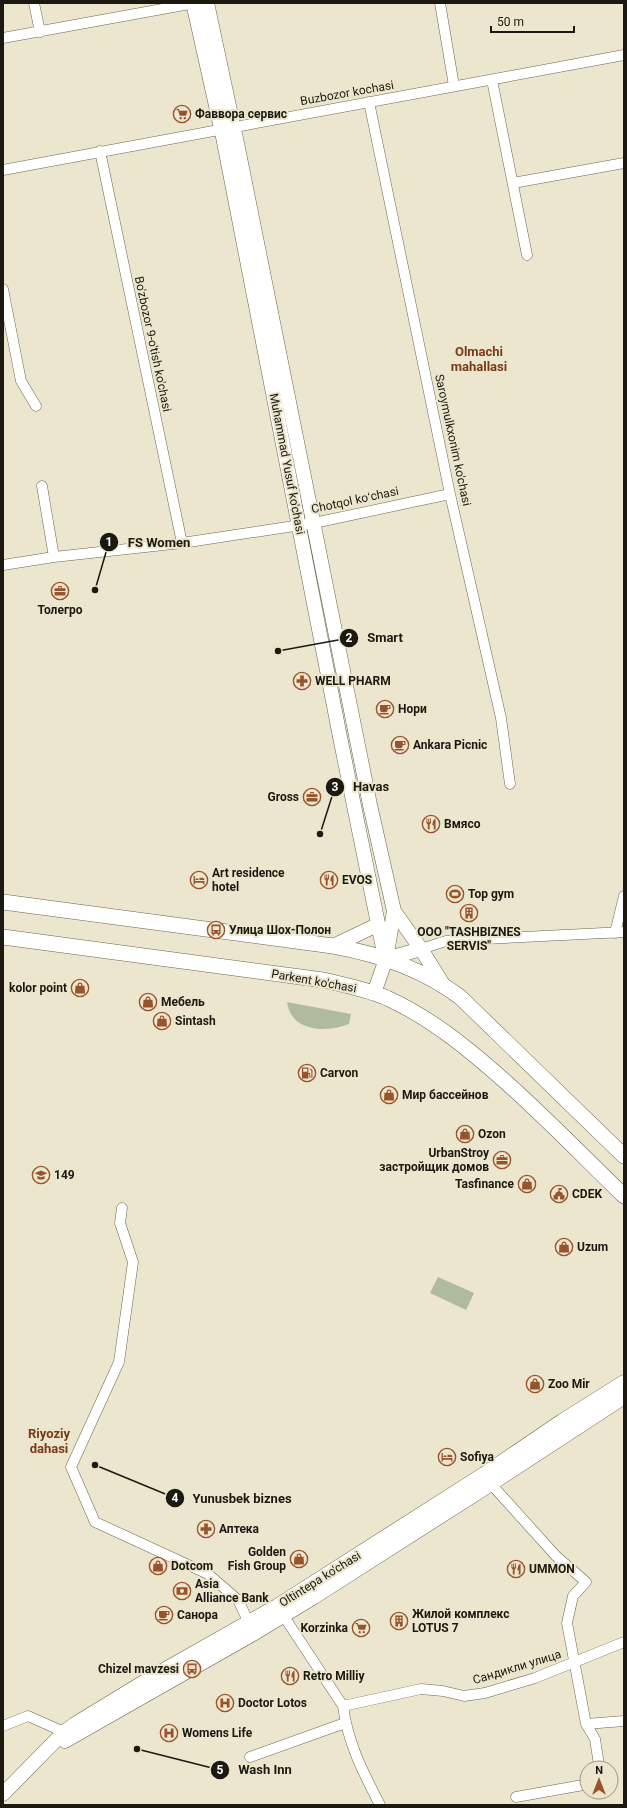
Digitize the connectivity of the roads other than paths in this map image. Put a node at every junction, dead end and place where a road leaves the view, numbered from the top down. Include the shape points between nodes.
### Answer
1 (34, 3) edge
2 (440, 3) edge
3 (196, 4) edge
4 (40, 32) junction
5 (3, 38) edge
6 (624, 55) edge
7 (492, 80) junction
8 (454, 86) junction
9 (369, 102) junction
10 (228, 128) junction
11 (100, 151) junction
12 (624, 163) edge
13 (3, 170) edge
14 (513, 182) junction
15 (527, 255) dead end
16 (3, 289) edge
17 (36, 406) dead end
18 (42, 486) dead end
19 (450, 494) junction
20 (314, 523) junction
21 (298, 525) junction
22 (182, 543) junction
23 (54, 557) junction
24 (3, 565) edge
25 (510, 784) dead end
26 (624, 896) edge
27 (3, 902) edge
28 (394, 911) junction
29 (378, 925) junction
30 (619, 933) edge
31 (3, 937) edge
32 (333, 946) junction
33 (421, 948) junction
34 (386, 959) junction
35 (444, 986) junction
36 (374, 993) junction
37 (624, 1156) edge
38 (624, 1196) edge
39 (122, 1208) dead end
40 (624, 1382) edge
41 (624, 1397) edge
42 (544, 1441) junction
43 (488, 1479) junction
44 (283, 1615) junction
45 (251, 1628) junction
46 (624, 1642) edge
47 (574, 1663) junction
48 (343, 1706) junction
49 (624, 1721) edge
50 (345, 1723) junction
51 (586, 1724) junction
52 (3, 1726) edge
53 (64, 1732) junction
54 (58, 1746) junction
55 (250, 1757) dead end
56 (597, 1760) edge
57 (24, 1774) junction
58 (579, 1786) edge
59 (19, 1788) junction
60 (3, 1794) edge
61 (516, 1797) dead end
62 (3, 1804) edge
63 (380, 1805) edge

1 - 4 street
2 - 8 street
3 - 4 street
3 - 10 street, Muhammad Yusuf ko'chasi
4 - 5 street
6 - 7 street, Buzbozor kochasi
7 - 8 street, Buzbozor kochasi
7 - 14 street
8 - 9 street, Buzbozor kochasi
9 - 10 street, Buzbozor kochasi
9 - 19 street, Saroymulkxonim ko'chasi
10 - 11 street, Buzbozor kochasi
10 - 20 street, Muhammad Yusuf ko'chasi
10 - 21 street, Muhammad Yusuf ko'chasi
11 - 13 street, Buzbozor kochasi
11 - 22 street, Bo'zbozor 9-o'tish ko'chasi
12 - 14 street
14 - 15 street
16 - 17 street via 21,381
18 - 23 street
19 - 20 street, Chotqol koʻchasi
19 - 25 street, Saroymulkxonim ko'chasi via 501,718
20 - 21 street, Chotqol koʻchasi
20 - 28 street, Muhammad Yusuf ko'chasi via 370,805
21 - 22 street, Chotqol koʻchasi
21 - 29 street, Muhammad Yusuf ko'chasi
22 - 23 street, Chotqol koʻchasi
23 - 24 street, Chotqol koʻchasi
26 - 30 street
27 - 32 main road
28 - 33 street, Muhammad Yusuf ko'chasi
28 - 34 street, Muhammad Yusuf ko'chasi
29 - 32 street
29 - 34 street, Muhammad Yusuf ko'chasi
30 - 33 street via 446,941
31 - 36 main road, Parkent ko'chasi via 322,980
32 - 34 main road
33 - 34 street
33 - 35 street, Muhammad Yusuf ko'chasi
34 - 35 main road
34 - 36 street, Muhammad Yusuf ko'chasi
35 - 37 main road via 474,1009
36 - 38 main road, Parkent ko'chasi via 411,1010 458,1041 536,1110
39 - 45 street via 120,1223 132,1262 119,1362 71,1467 95,1522 208,1574 238,1600
40 - 42 street, Oltintepa ko'chasi
41 - 42 street, Oltintepa ko'chasi
42 - 43 street, Oltintepa ko'chasi
43 - 44 street, Oltintepa ko'chasi
43 - 45 street, Oltintepa ko'chasi
43 - 47 street via 556,1556 586,1582 573,1596 567,1623
44 - 45 street, Oltintepa ko'chasi
44 - 48 street
45 - 53 street, Oltintepa ko'chasi via 162,1671
45 - 54 street, Oltintepa ko'chasi
46 - 47 street, Сандикли улица
47 - 48 street, Сандикли улица via 485,1693 464,1696 421,1689
47 - 51 street
48 - 50 street
49 - 51 street
50 - 55 street
50 - 63 street via 357,1761
51 - 56 street via 595,1739
52 - 53 street via 28,1716
53 - 54 street
53 - 57 street, Oltintepa ko'chasi
54 - 59 street, Oltintepa ko'chasi
57 - 59 street
57 - 60 street, Oltintepa ko'chasi
58 - 61 street
59 - 62 street, Oltintepa ko'chasi

